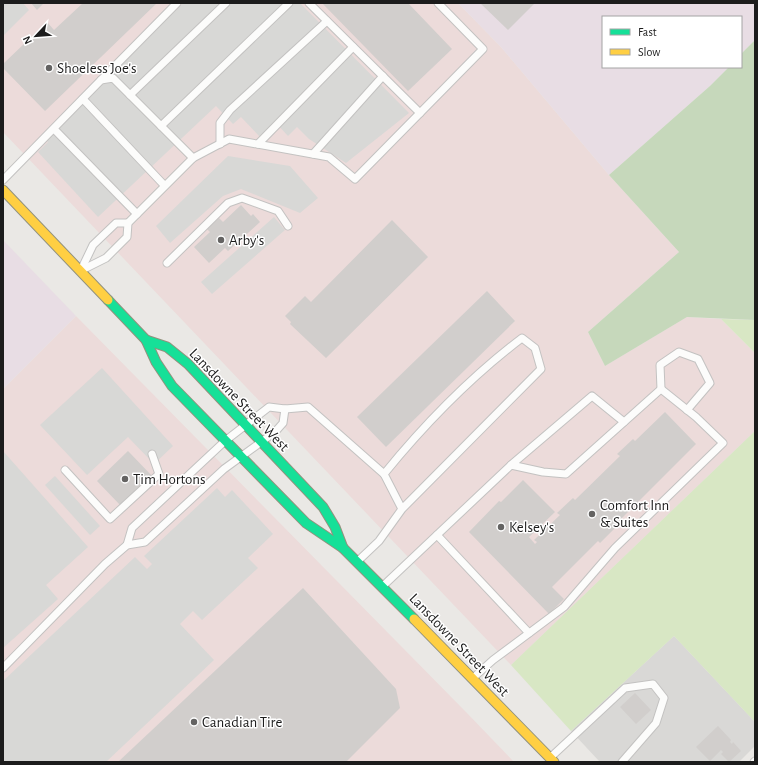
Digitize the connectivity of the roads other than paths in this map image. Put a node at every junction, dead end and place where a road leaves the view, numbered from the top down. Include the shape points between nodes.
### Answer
1 (177, 3) edge
2 (226, 3) edge
3 (289, 3) edge
4 (309, 3) edge
5 (438, 3) edge
6 (327, 21) junction
7 (353, 47) junction
8 (383, 76) junction
9 (100, 80) junction
10 (130, 95) junction
11 (83, 98) junction
12 (420, 113) junction
13 (161, 126) junction
14 (54, 129) junction
15 (220, 144) junction
16 (258, 144) junction
17 (312, 154) junction
18 (193, 158) junction
19 (3, 180) edge
20 (164, 185) junction
21 (3, 190) edge
22 (137, 214) junction
23 (128, 223) junction
24 (288, 226) dead end
25 (168, 263) dead end
26 (81, 270) junction
27 (146, 340) junction
28 (661, 389) junction
29 (285, 409) junction
30 (687, 410) junction
31 (624, 422) junction
32 (245, 425) junction
33 (225, 441) junction
34 (261, 442) junction
35 (152, 454) dead end
36 (241, 457) junction
37 (511, 465) junction
38 (64, 470) dead end
39 (384, 474) junction
40 (402, 509) junction
41 (437, 535) junction
42 (127, 545) junction
43 (343, 548) junction
44 (358, 562) junction
45 (383, 587) junction
46 (529, 633) junction
47 (3, 668) edge
48 (472, 678) junction
49 (552, 760) edge
50 (622, 762) edge

1 - 9 lane
2 - 10 lane
3 - 13 lane
4 - 6 lane
5 - 12 lane via 483,49
6 - 7 lane
6 - 15 lane via 230,110 220,124
7 - 8 lane
7 - 16 lane
8 - 12 lane
8 - 17 lane
9 - 10 lane via 113,78
9 - 11 lane
10 - 13 lane
11 - 14 lane
11 - 20 lane
12 - 17 lane via 355,179 329,157
13 - 18 lane
14 - 19 lane
14 - 22 lane
15 - 16 lane via 229,139
15 - 18 lane
16 - 17 lane
18 - 20 lane
20 - 22 lane
21 - 26 main road, Lansdowne Street West
22 - 23 lane
23 - 26 lane via 127,237 106,258
23 - 26 lane via 116,223 93,245
24 - 25 lane via 278,211 242,198 228,203
26 - 27 main road, Lansdowne Street West
27 - 32 main road, Lansdowne Street West via 166,347 188,364
27 - 33 main road, Lansdowne Street West via 156,362 172,386
28 - 30 lane
28 - 30 lane via 660,365 679,352 698,359 710,383
28 - 31 lane
29 - 32 lane via 269,407
29 - 34 lane via 283,423
29 - 39 lane via 308,407
30 - 46 lane via 723,443 615,548 564,607
31 - 37 lane via 566,474
31 - 37 lane via 592,396
32 - 33 lane
32 - 34 main road, Lansdowne Street West
33 - 36 main road, Lansdowne Street West
33 - 42 lane via 132,528
34 - 36 lane
34 - 43 main road, Lansdowne Street West via 323,507 335,527
35 - 38 lane via 159,474 110,519
36 - 42 lane via 224,469 145,542
36 - 43 main road, Lansdowne Street West via 306,523
37 - 41 lane
39 - 40 lane
39 - 40 lane via 492,360 522,338 535,348 541,369
40 - 44 lane via 379,541
41 - 45 lane
41 - 46 lane
42 - 47 lane via 105,564
43 - 44 main road, Lansdowne Street West
44 - 45 main road, Lansdowne Street West
45 - 48 main road, Lansdowne Street West
46 - 48 lane
48 - 49 main road, Lansdowne Street West
49 - 50 lane via 625,688 653,684 664,698 656,723

